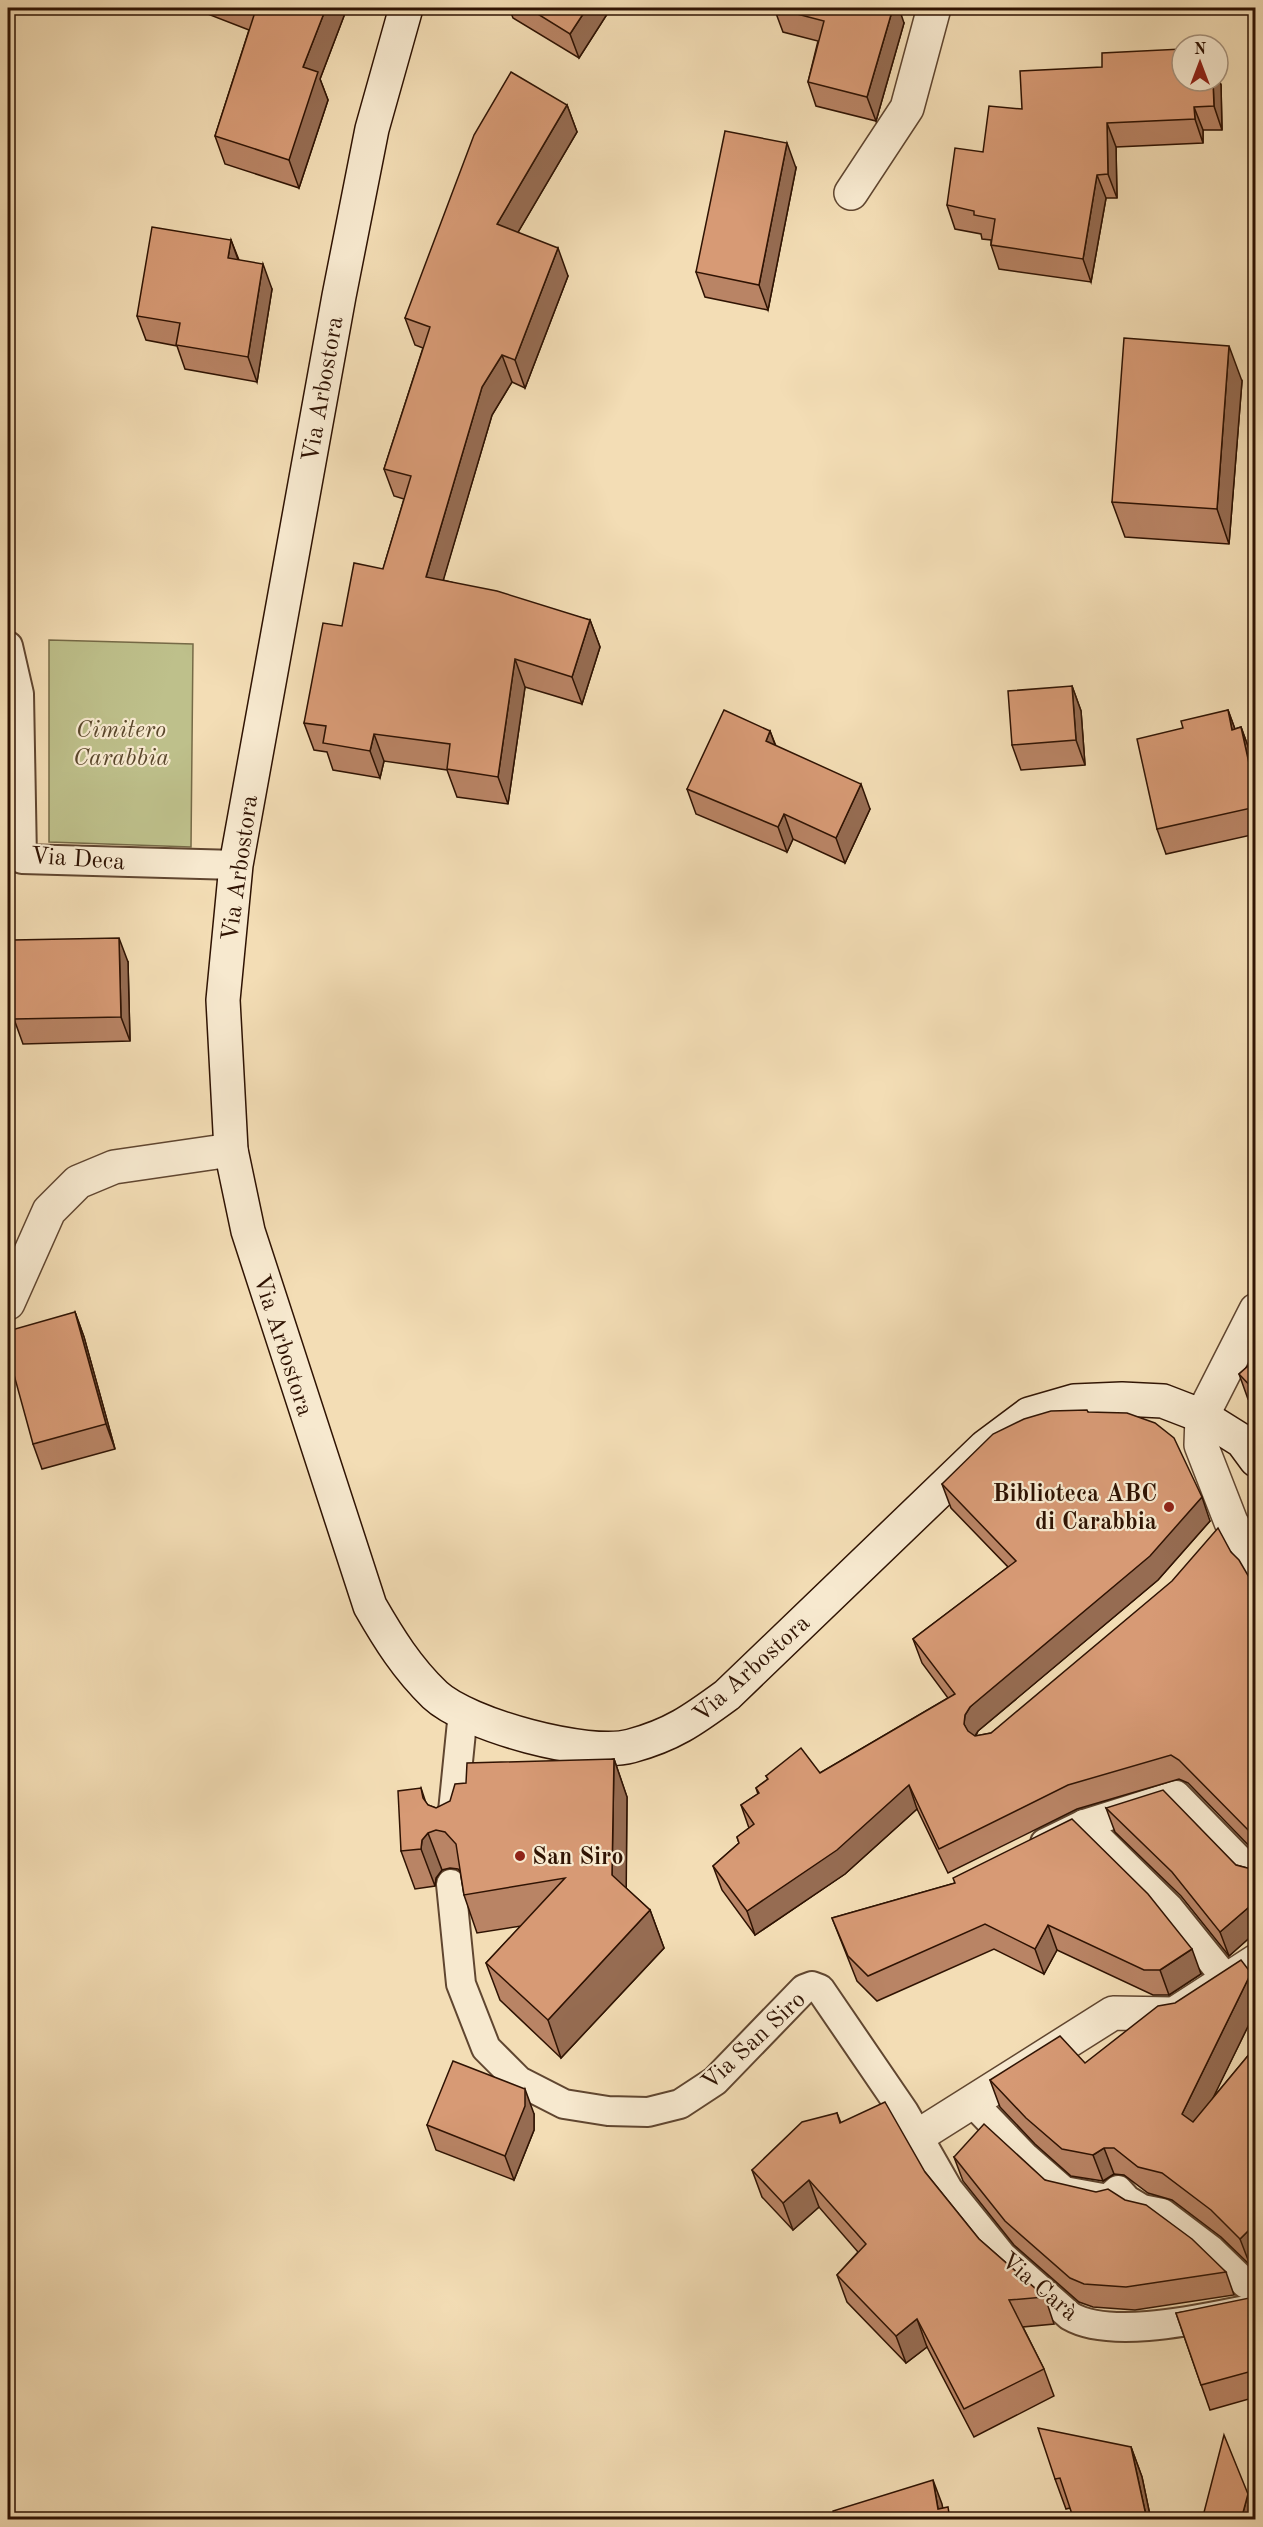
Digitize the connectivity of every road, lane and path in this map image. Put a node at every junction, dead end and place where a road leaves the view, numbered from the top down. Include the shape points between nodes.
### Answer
1 (406, 8) edge
2 (934, 8) edge
3 (850, 194) dead end
4 (8, 646) edge
5 (236, 865) junction
6 (231, 1150) junction
7 (8, 1303) edge
8 (1256, 1310) edge
9 (1202, 1416) junction
10 (1256, 1460) edge
11 (1256, 1567) edge
12 (463, 1712) junction
13 (1084, 1824) junction
14 (451, 1829) edge
15 (1020, 1856) edge
16 (1256, 1876) edge
17 (452, 1884) dead end
18 (1256, 1961) edge
19 (1227, 1980) junction
20 (973, 2103) junction
21 (918, 2136) junction
22 (1256, 2286) edge
23 (1256, 2308) edge

1 - 5 street, Via Arbostora via 369,140
2 - 3 street via 907,108
4 - 5 lane, Via Deca via 19,694 22,859
5 - 6 street, Via Arbostora via 223,1000
6 - 7 street via 114,1167 78,1182 50,1211
6 - 12 street, Via Arbostora via 248,1231 370,1606 399,1656 436,1697
8 - 9 street
9 - 10 street, Via Arbostora via 1242,1441
9 - 11 street via 1201,1445 1224,1530
9 - 12 street, Via Arbostora via 1163,1401 1122,1399 1074,1401 1029,1414 985,1447 727,1695 681,1729 628,1747 576,1746 514,1734
12 - 14 lane
13 - 15 lane
13 - 16 lane via 1176,1795
13 - 19 lane via 1169,1908
17 - 21 lane, Via San Siro via 461,1984 486,2048 519,2081 564,2104 608,2111 648,2112 680,2104 715,2081 804,1989 812,1986 820,1989
18 - 19 street
19 - 20 street via 1174,2014 1113,2013
20 - 21 street
20 - 22 lane via 1023,2156 1064,2191 1108,2199 1118,2190 1142,2209 1162,2213 1211,2250 1246,2284
21 - 23 lane, Via Carà via 948,2189 1002,2256 1084,2324 1157,2326

